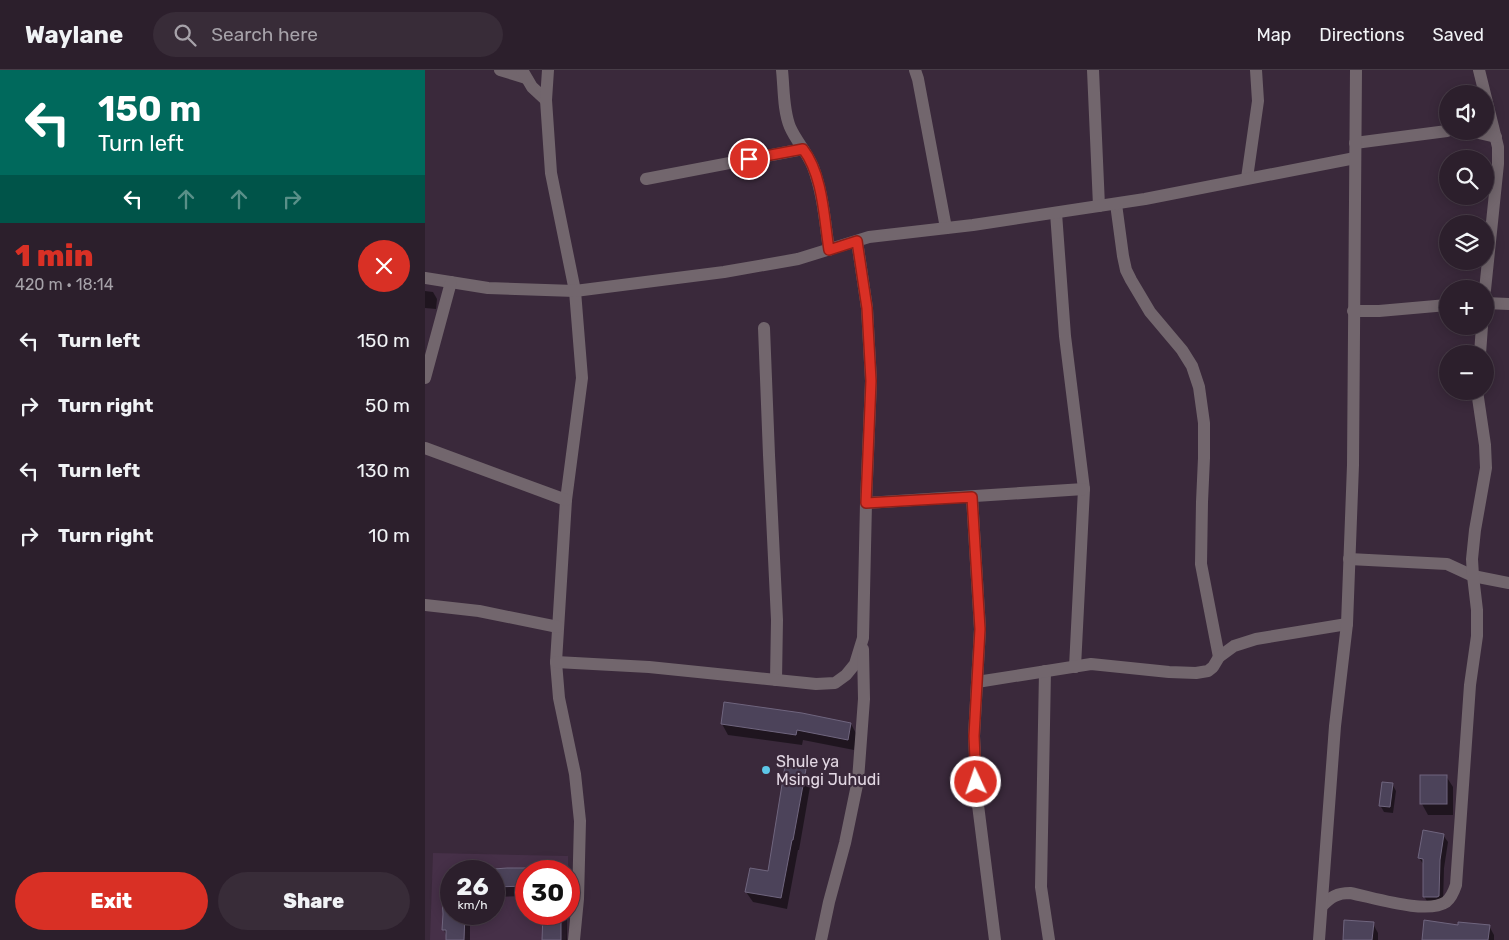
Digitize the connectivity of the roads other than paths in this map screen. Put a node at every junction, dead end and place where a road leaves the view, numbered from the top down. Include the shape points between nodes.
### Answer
1 (500, 70) edge
2 (548, 70) edge
3 (782, 70) edge
4 (915, 70) edge
5 (1093, 70) edge
6 (1256, 70) edge
7 (1356, 70) edge
8 (1479, 70) edge
9 (524, 74) edge
10 (546, 100) junction
11 (1439, 132) edge
12 (1496, 138) joint
13 (1355, 143) junction
14 (803, 149) junction
15 (1355, 158) junction
16 (1247, 178) junction
17 (646, 180) dead end
18 (1116, 204) junction
19 (1099, 206) junction
20 (1055, 213) junction
21 (946, 228) junction
22 (857, 241) junction
23 (829, 250) junction
24 (425, 278) edge
25 (1486, 280) edge
26 (451, 282) junction
27 (575, 290) junction
28 (1494, 303) edge
29 (1509, 304) edge
30 (1439, 306) edge
31 (1353, 311) junction
32 (764, 328) dead end
33 (425, 378) edge
34 (1478, 400) edge
35 (425, 448) edge
36 (1084, 489) junction
37 (972, 497) junction
38 (566, 500) junction
39 (866, 503) junction
40 (1349, 559) junction
41 (1473, 576) junction
42 (1509, 583) edge
43 (425, 605) edge
44 (1347, 624) junction
45 (558, 627) junction
46 (863, 638) junction
47 (1219, 657) junction
48 (556, 662) junction
49 (1075, 667) junction
50 (1045, 671) junction
51 (777, 680) junction
52 (977, 682) junction
53 (1322, 906) junction
54 (573, 940) edge
55 (821, 940) edge
56 (995, 940) edge
57 (1049, 940) edge
58 (1319, 940) edge

1 - 9 street
2 - 10 street
3 - 14 street via 789,126
4 - 21 street
5 - 19 street
6 - 16 street via 1258,101
7 - 13 street
8 - 12 street
9 - 10 street
10 - 27 street via 551,173
11 - 13 street
12 - 25 street via 1498,164
13 - 15 street
14 - 17 street
14 - 23 street via 819,186
15 - 16 street
15 - 31 street
16 - 18 street
18 - 19 street
18 - 47 street via 1126,270 1150,312 1182,350 1199,387 1204,432 1201,564
19 - 20 street
20 - 21 street
20 - 36 street via 1065,336
21 - 22 street
22 - 23 street
22 - 39 street via 867,308 871,381
23 - 27 street via 724,272
24 - 26 street
26 - 27 street via 488,288
26 - 33 street
27 - 38 street via 582,378
28 - 29 street
30 - 31 street
31 - 40 street
32 - 51 street
34 - 41 street via 1485,468 1475,530
35 - 38 street
36 - 37 street
36 - 49 street
37 - 39 street
37 - 52 street via 980,629
38 - 45 street
39 - 46 street
40 - 41 street via 1437,562
40 - 44 street
41 - 42 street
41 - 53 street via 1477,636 1470,685 1454,891 1445,902 1433,906 1415,907 1338,893
43 - 45 street via 479,611
44 - 47 street via 1255,640 1234,646
44 - 53 street via 1335,726
45 - 48 street
46 - 51 street via 855,664 835,683
46 - 55 street via 864,699 858,780
47 - 49 street via 1208,671 1196,673 1091,664
48 - 51 street via 649,666
48 - 54 street via 580,821 578,899
49 - 50 street
50 - 52 street
50 - 57 street via 1041,887
52 - 56 street via 974,736 977,797
53 - 58 street

